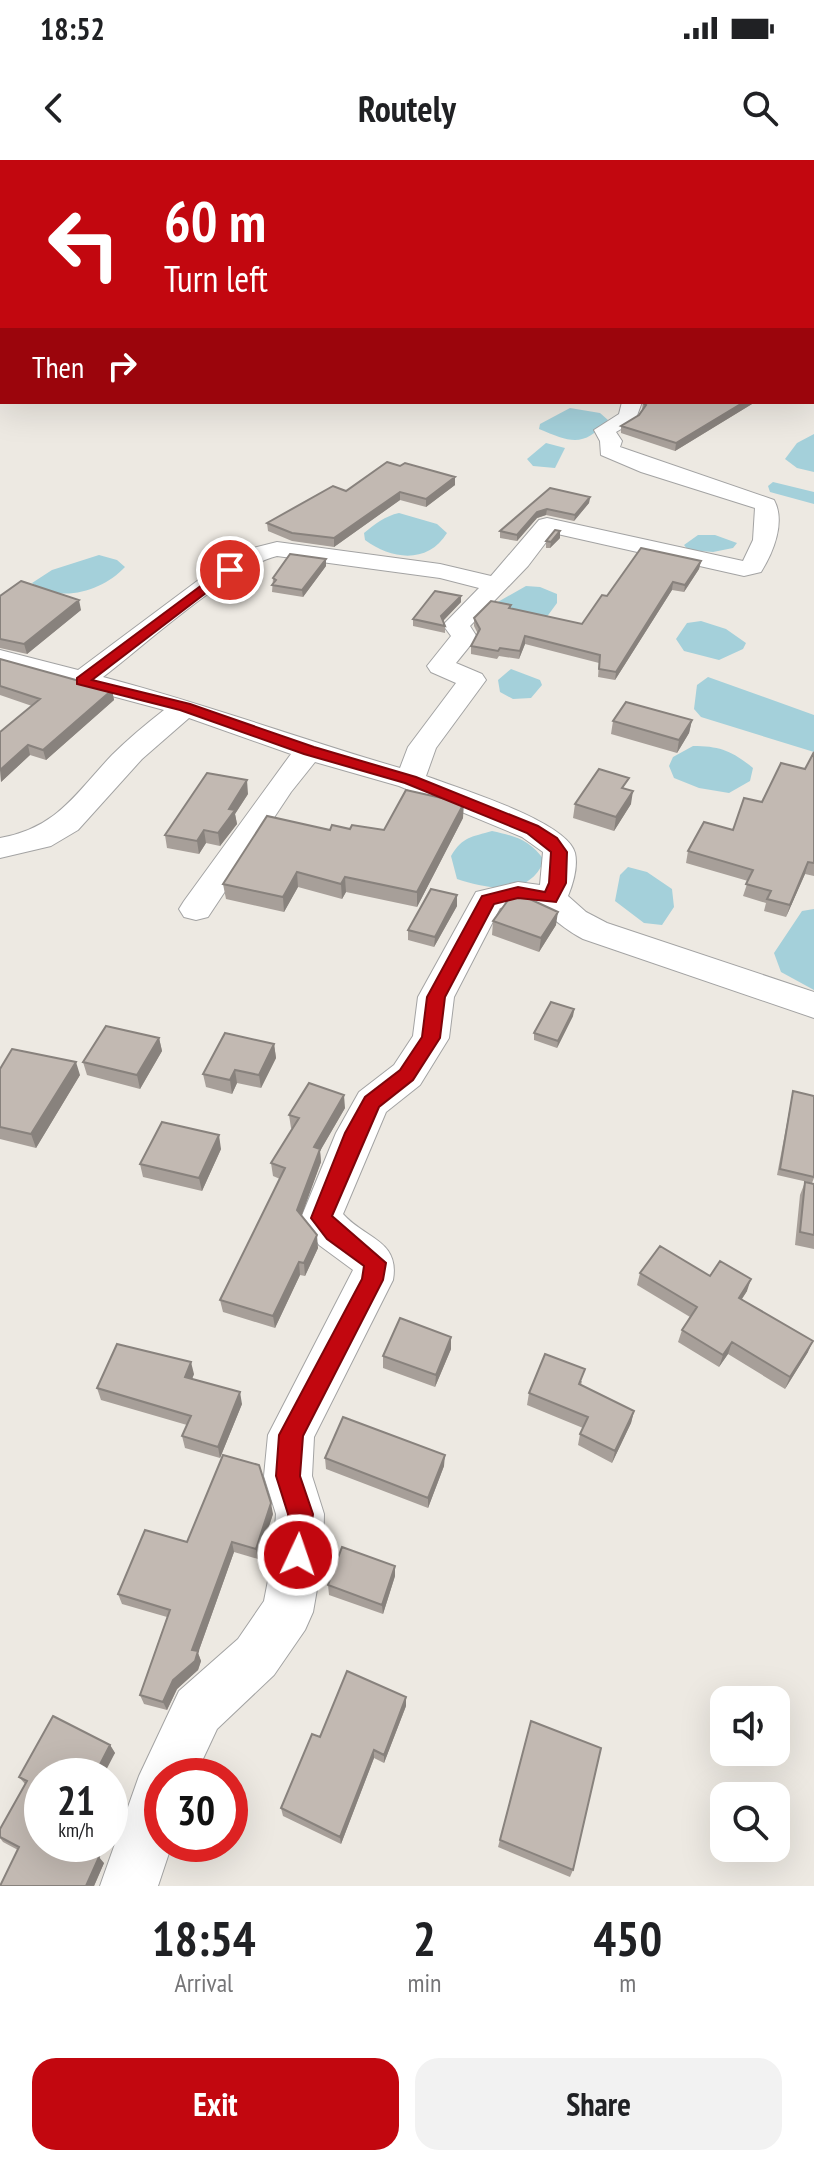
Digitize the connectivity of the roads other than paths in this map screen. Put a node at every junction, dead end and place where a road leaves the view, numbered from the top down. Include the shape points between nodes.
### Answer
1 (631, 404) edge
2 (495, 584) junction
3 (0, 658) edge
4 (81, 681) junction
5 (185, 707) junction
6 (309, 751) junction
7 (410, 780) junction
8 (0, 848) edge
9 (550, 898) junction
10 (196, 909) dead end
11 (814, 1005) edge
12 (175, 1758) edge
13 (144, 1842) edge
14 (129, 1886) edge

1 - 2 street via 628,417 604,430 611,441 609,450 766,505 765,540 752,567 629,545 550,524
2 - 4 street via 440,571 265,551 210,583
2 - 7 street via 456,625 464,637 440,666 472,680 422,747
3 - 4 street
4 - 5 street
5 - 6 street
5 - 8 street via 115,769 67,826 42,839
6 - 7 street
6 - 10 street
7 - 9 street via 552,842 559,852 559,868
9 - 11 street via 595,931
9 - 12 street via 518,893 488,900 436,997 431,1038 407,1075 372,1102 355,1133 321,1218 375,1263 372,1280 291,1435 288,1476 300,1514 287,1612 256,1657 198,1710
13 - 14 street

